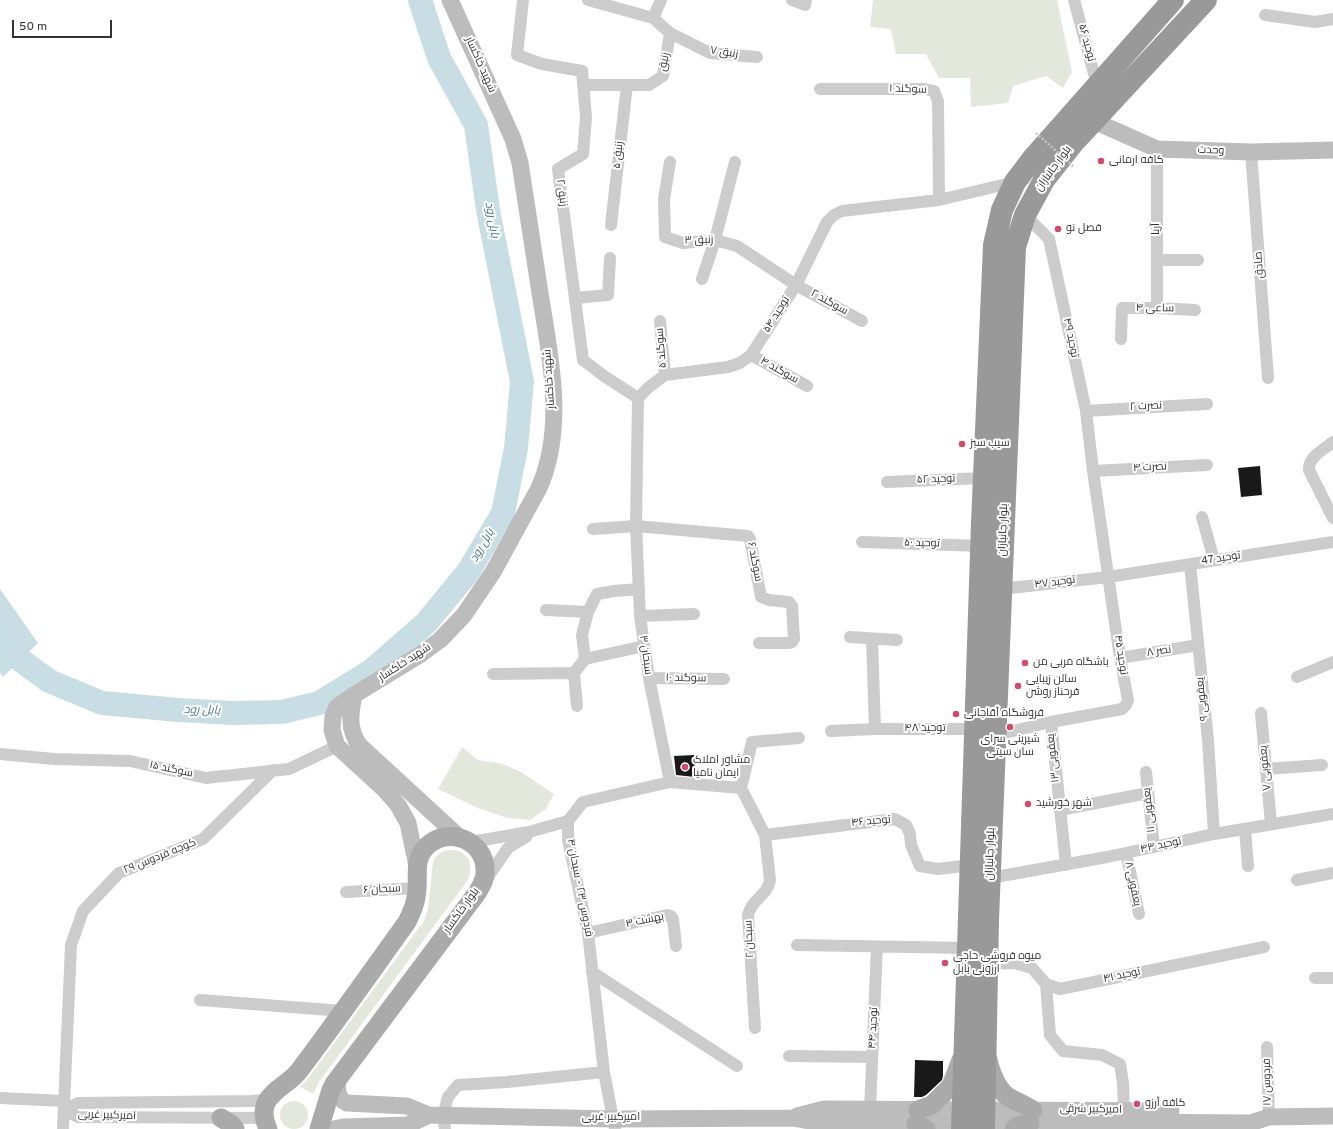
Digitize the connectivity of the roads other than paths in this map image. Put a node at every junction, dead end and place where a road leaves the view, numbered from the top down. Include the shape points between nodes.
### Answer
1 (450, 0) edge
2 (523, 0) edge
3 (588, 0) edge
4 (661, 0) edge
5 (792, 0) edge
6 (806, 0) edge
7 (1074, 0) edge
8 (1173, 0) edge
9 (1206, 0) edge
10 (1265, 15) dead end
11 (653, 18) junction
12 (1333, 19) edge
13 (670, 33) junction
14 (757, 57) dead end
15 (583, 85) junction
16 (627, 85) junction
17 (1097, 85) junction
18 (820, 89) dead end
19 (1094, 122) junction
20 (1157, 149) junction
21 (1333, 150) edge
22 (1251, 152) junction
23 (670, 162) dead end
24 (735, 162) dead end
25 (1015, 182) junction
26 (939, 200) junction
27 (1025, 214) junction
28 (611, 225) dead end
29 (715, 240) junction
30 (610, 258) dead end
31 (1157, 260) junction
32 (1198, 260) dead end
33 (702, 279) dead end
34 (796, 285) junction
35 (576, 298) junction
36 (1157, 308) junction
37 (1196, 310) dead end
38 (660, 321) dead end
39 (862, 321) dead end
40 (1121, 339) dead end
41 (752, 355) junction
42 (664, 375) junction
43 (1268, 378) dead end
44 (807, 386) dead end
45 (638, 398) junction
46 (1206, 404) dead end
47 (1086, 410) junction
48 (1333, 442) edge
49 (1207, 465) dead end
50 (1093, 471) junction
51 (984, 478) junction
52 (887, 482) dead end
53 (1202, 517) dead end
54 (1333, 518) edge
55 (636, 526) junction
56 (593, 529) dead end
57 (862, 542) dead end
58 (1333, 542) edge
59 (982, 546) junction
60 (1214, 560) junction
61 (1190, 564) junction
62 (1108, 577) junction
63 (639, 589) junction
64 (1001, 589) junction
65 (546, 610) dead end
66 (588, 612) junction
67 (694, 614) dead end
68 (640, 616) junction
69 (850, 637) dead end
70 (872, 638) junction
71 (897, 640) dead end
72 (759, 643) dead end
73 (1198, 645) junction
74 (644, 646) junction
75 (1120, 658) junction
76 (585, 659) junction
77 (1333, 662) edge
78 (574, 673) junction
79 (493, 674) dead end
80 (1297, 677) dead end
81 (649, 678) junction
82 (724, 679) dead end
83 (354, 695) junction
84 (577, 706) dead end
85 (1261, 712) dead end
86 (1051, 722) junction
87 (875, 729) junction
88 (831, 731) dead end
89 (985, 732) junction
90 (799, 738) dead end
91 (337, 746) junction
92 (0, 754) edge
93 (1322, 765) dead end
94 (1266, 769) junction
95 (273, 770) junction
96 (1146, 772) dead end
97 (670, 782) junction
98 (741, 788) junction
99 (1148, 793) junction
100 (1060, 810) junction
101 (1333, 814) edge
102 (568, 821) junction
103 (1271, 824) junction
104 (1245, 829) junction
105 (529, 832) junction
106 (765, 834) junction
107 (1214, 834) junction
108 (465, 840) junction
109 (1154, 847) junction
110 (1126, 853) junction
111 (971, 865) junction
112 (1066, 865) junction
113 (417, 866) junction
114 (1248, 866) dead end
115 (1333, 873) edge
116 (990, 878) junction
117 (1296, 880) dead end
118 (483, 883) junction
119 (417, 888) junction
120 (346, 892) dead end
121 (1139, 914) dead end
122 (588, 933) junction
123 (797, 945) dead end
124 (676, 946) dead end
125 (877, 947) junction
126 (1264, 947) dead end
127 (968, 948) junction
128 (987, 964) junction
129 (592, 972) junction
130 (1315, 978) dead end
131 (1333, 978) edge
132 (1046, 984) junction
133 (200, 1000) dead end
134 (343, 1011) junction
135 (754, 1028) dead end
136 (1267, 1047) dead end
137 (975, 1052) junction
138 (789, 1056) dead end
139 (872, 1057) junction
140 (737, 1066) dead end
141 (604, 1072) junction
142 (338, 1080) junction
143 (274, 1092) junction
144 (0, 1098) edge
145 (64, 1106) junction
146 (1333, 1116) edge
147 (1269, 1117) junction
148 (439, 1120) edge
149 (869, 1121) edge
150 (920, 1121) edge
151 (962, 1121) edge
152 (984, 1121) edge
153 (1026, 1121) edge
154 (1117, 1121) edge
155 (514, 1123) edge
156 (228, 1124) edge
157 (614, 1124) edge
158 (263, 1125) edge
159 (325, 1126) edge
160 (63, 1129) edge

1 - 83 main road, شهید خاکسار via 513,139 520,163 551,366 553,405 550,449 539,488 493,572 464,615 440,640 421,654
2 - 15 street, زنبق ۲ via 517,55 542,64 582,71
3 - 11 street
4 - 11 street
5 - 6 street via 805,5
7 - 17 street, توحید ۵۶
8 - 17 highway, بلوار جانبازان
9 - 19 highway, بلوار جانبازان
10 - 12 street via 1315,22
11 - 13 street
13 - 14 street, زنبق ۷ via 710,53
13 - 16 street, زنبق via 663,76 649,85
15 - 16 street, زنبق
15 - 35 street, زنبق ۲ via 586,117 582,154 558,169
16 - 28 street, زنبق ۵
17 - 25 highway, بلوار جانبازان
18 - 26 street, سوگند ۱ via 934,91 938,101
19 - 20 main road, وحدت
19 - 27 highway, بلوار جانبازان via 1074,142 1044,180
20 - 22 main road, وحدت
20 - 31 street, آریا
21 - 22 main road, وحدت
22 - 43 street, صادق
23 - 29 street, زنبق ۳ via 664,199 665,237 683,243
24 - 29 street
25 - 26 street, توحید ۵۴
25 - 51 highway, بلوار جانبازان via 1002,210 994,245
26 - 34 street, توحید ۵۴ via 842,210 834,214 827,222
27 - 47 street, توحید ۴۹ via 1049,240
27 - 64 highway, بلوار جانبازان via 1015,247
29 - 33 street
29 - 34 street, زنبق ۳ via 737,246
30 - 35 street via 608,295
31 - 32 street
31 - 36 street, آریا
34 - 39 street, سوگند ۲
34 - 41 street, توحید ۵۴
35 - 45 street, زنبق ۲ via 583,360
36 - 37 street, ساعی ۴
36 - 40 street, ساعی ۴ via 1122,308
38 - 42 street, سوگند ۵
41 - 42 street, توحید ۵۴ via 728,367
41 - 44 street, سوگند ۴
42 - 45 street
45 - 55 street
46 - 47 street, نصرت ۲
47 - 50 street, توحید ۴۹
48 - 54 street via 1313,458 1309,465 1309,470
49 - 50 street, نصرت ۴
50 - 62 street, توحید ۴۵
51 - 52 street, توحید ۵۲
51 - 59 highway, بلوار جانبازان
53 - 60 street
55 - 56 street
55 - 63 street, سبحان ۳
55 - 72 street, سوگند ۶ via 748,536 761,597 789,602 792,606 792,642
57 - 59 street, توحید ۵۰
58 - 60 street, توحید 47
59 - 89 highway, بلوار جانبازان
60 - 61 street, توحید 47
61 - 62 street, توحید 47
61 - 73 street, یعقوبی ۹
62 - 64 street, توحید ۴۷
62 - 75 street, توحید ۴۵
63 - 66 street via 597,594
63 - 68 street, سبحان ۳
64 - 89 highway, بلوار جانبازان
65 - 66 street
66 - 76 street via 582,635
67 - 68 street
68 - 74 street, سبحان ۳
69 - 70 street
70 - 71 street
70 - 87 street
73 - 75 street, نصر ۸
73 - 107 street, یعقوبی ۹
74 - 76 street
74 - 81 street, سبحان ۳
75 - 86 street, توحید ۴۵ via 1128,700 1122,709
76 - 78 street
77 - 80 street
78 - 79 street
78 - 84 street
81 - 82 street, سوگند ۱۰
81 - 97 street, سبحان ۳
83 - 91 main road, شهید خاکسار via 337,707 333,716 332,730
83 - 108 main road via 350,722 359,745
85 - 94 street, یعقوبی ۷
86 - 89 street, توحید ۴۵
86 - 100 street, یعقوبی ۱۳
87 - 88 street, توحید ۴۸
87 - 89 street, توحید ۴۸
89 - 111 highway, بلوار جانبازان
89 - 116 highway, بلوار جانبازان
90 - 98 street via 752,742
91 - 95 street, سوگند ۱۵ via 289,769
91 - 113 main road via 398,805 408,824
92 - 95 street, سوگند ۱۵ via 54,759 130,761 206,778
93 - 94 street
94 - 103 street, یعقوبی ۷
95 - 145 street, کوچه فردوس ۲۹ via 203,839 119,873 83,911 71,945
96 - 99 street, یعقوبی ۱۱
97 - 98 street
97 - 102 street via 583,802
98 - 106 street
99 - 100 street
99 - 109 street, یعقوبی ۱۱
100 - 112 street, یعقوبی ۱۳
101 - 103 street, توحید ۴۳
102 - 105 street
102 - 122 street, فردوس ۲۳ - سبحان ۴ via 568,840
103 - 104 street, توحید ۴۳
104 - 107 street, توحید ۴۳
104 - 114 street
105 - 108 street
105 - 118 street via 526,837 508,848
106 - 111 street, توحید ۴۶ via 895,819 906,825 920,866 938,869
106 - 135 street, سبحان ۲ via 770,880 765,892 751,905 748,915
107 - 109 street, توحید ۴۳
108 - 113 main road via 446,836 435,840 425,847 419,856
108 - 118 main road, بلوار خاکسار via 478,849 484,859 486,871
109 - 110 street, توحید ۴۳
110 - 112 street, توحید ۴۳
110 - 121 street, یعقوبی ۸
111 - 127 highway, بلوار جانبازان
112 - 116 street, توحید ۴۳
113 - 119 main road
115 - 117 street
116 - 128 highway, بلوار جانبازان
118 - 142 main road, بلوار خاکسار
119 - 120 street, سبحان ۶
119 - 134 main road via 412,914
122 - 124 street, بهشت ۳ via 667,915 673,919
122 - 129 street, فردوس ۲۳ - سبحان ۴
123 - 125 street
125 - 127 street
125 - 139 street, توحید ۴۴
126 - 132 street, توحید ۴۱ via 1060,989
127 - 137 highway, بلوار جانبازان
128 - 132 street via 1014,963 1032,968
128 - 137 highway, بلوار جانبازان
129 - 140 street
129 - 141 street, فردوس ۲۳ - سبحان ۴
130 - 131 street
132 - 154 street via 1050,1035 1062,1051 1102,1055 1120,1064 1123,1083
133 - 134 street
134 - 143 main road via 298,1072
136 - 147 street, فردوس ۱۷
137 - 150 main road via 951,1086 932,1104
137 - 151 highway, بلوار جانبازان
137 - 152 highway, بلوار جانبازان
137 - 153 main road
138 - 139 street
139 - 149 street, توحید ۴۴
141 - 148 street via 458,1085 448,1097
141 - 157 street, فردوس ۲۳ - سبحان ۴
142 - 148 main road, امیرکبیر غربی via 339,1096 347,1103 407,1106
142 - 159 main road, بلوار خاکسار via 331,1090
143 - 145 street, امیرکبیر غربی via 261,1100 252,1101 78,1103
143 - 158 main road via 266,1103
144 - 145 street
145 - 156 street, امیرکبیر غربی via 78,1117
145 - 160 street, کوچه فردوس ۲۹
146 - 147 main road, امیرکبیر شرقی
147 - 154 main road, امیرکبیر شرقی via 1251,1112
148 - 155 main road, امیرکبیر غربی
148 - 159 main road, امیرکبیر غربی via 408,1125 343,1128
149 - 150 main road, امیرکبیر غربی
149 - 157 main road, امیرکبیر غربی via 824,1109 793,1118
150 - 151 main road, امیرکبیر غربی
151 - 152 main road, امیرکبیر غربی
152 - 153 main road, امیرکبیر شرقی
153 - 154 main road, امیرکبیر شرقی
155 - 157 main road, امیرکبیر غربی
156 - 158 street, امیرکبیر غربی

